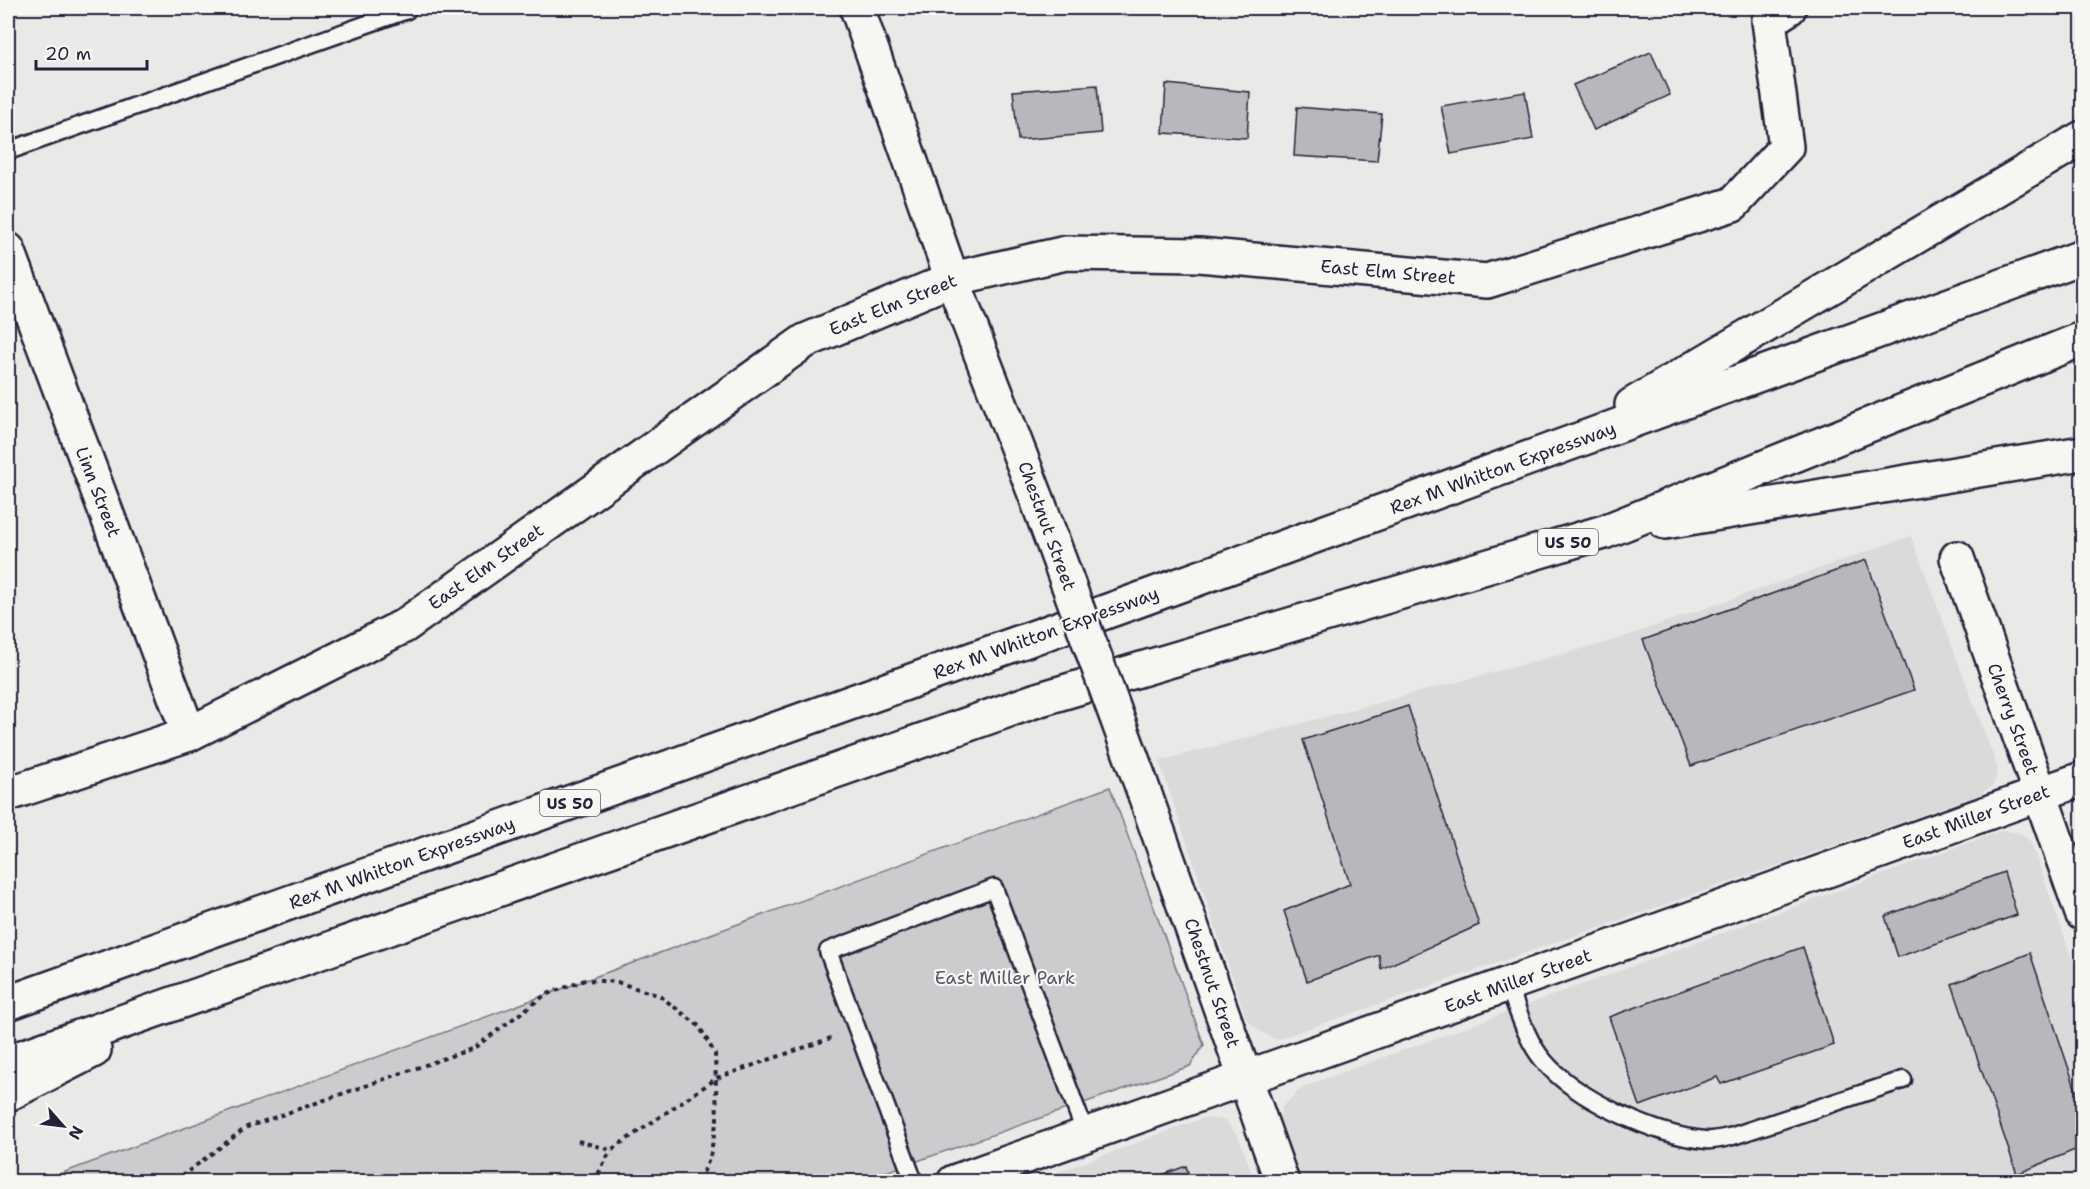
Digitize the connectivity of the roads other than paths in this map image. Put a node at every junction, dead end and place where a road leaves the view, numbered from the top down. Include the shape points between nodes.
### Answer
1 (857, 8) edge
2 (407, 10) dead end
3 (1774, 12) edge
4 (2082, 138) edge
5 (8, 150) edge
6 (8, 250) edge
7 (2082, 256) edge
8 (952, 279) junction
9 (2082, 339) edge
10 (1564, 445) junction
11 (2082, 453) edge
12 (1604, 532) junction
13 (1957, 558) dead end
14 (189, 734) junction
15 (2082, 779) edge
16 (8, 794) edge
17 (2040, 794) junction
18 (2082, 913) edge
19 (1508, 985) junction
20 (54, 987) junction
21 (8, 993) edge
22 (204, 993) junction
23 (8, 1003) edge
24 (8, 1062) edge
25 (1245, 1078) junction
26 (1903, 1080) dead end
27 (8, 1094) edge
28 (1086, 1135) junction
29 (914, 1182) edge
30 (954, 1182) edge
31 (1282, 1182) edge

1 - 8 main road, Chestnut Street
2 - 5 lane
3 - 8 main road, East Elm Street via 1786,147 1733,204 1711,212 1488,282 1198,255 1066,253
4 - 10 main road
6 - 14 main road, Linn Street
7 - 10 main road, Rex M Whitton Expressway / US 50
8 - 14 main road, East Elm Street via 806,341 404,626
8 - 25 main road, Chestnut Street, bridge via 1037,499
9 - 12 main road, US 50
10 - 20 main road, Rex M Whitton Expressway / US 50
11 - 12 main road
12 - 22 main road, US 50 via 1037,699
13 - 17 main road, Cherry Street
14 - 16 main road, East Elm Street
15 - 17 main road, East Miller Street
17 - 18 main road, Cherry Street
17 - 19 main road, East Miller Street
19 - 25 main road, East Miller Street
19 - 26 lane via 1542,1059 1558,1075 1592,1099 1672,1135 1708,1140 1733,1136
20 - 21 main road
20 - 23 main road, Rex M Whitton Expressway / US 50
22 - 24 main road, US 50
22 - 27 main road
25 - 28 main road, East Miller Street
25 - 31 main road, Chestnut Street
28 - 29 lane via 994,888 828,951
28 - 30 main road, East Miller Street

